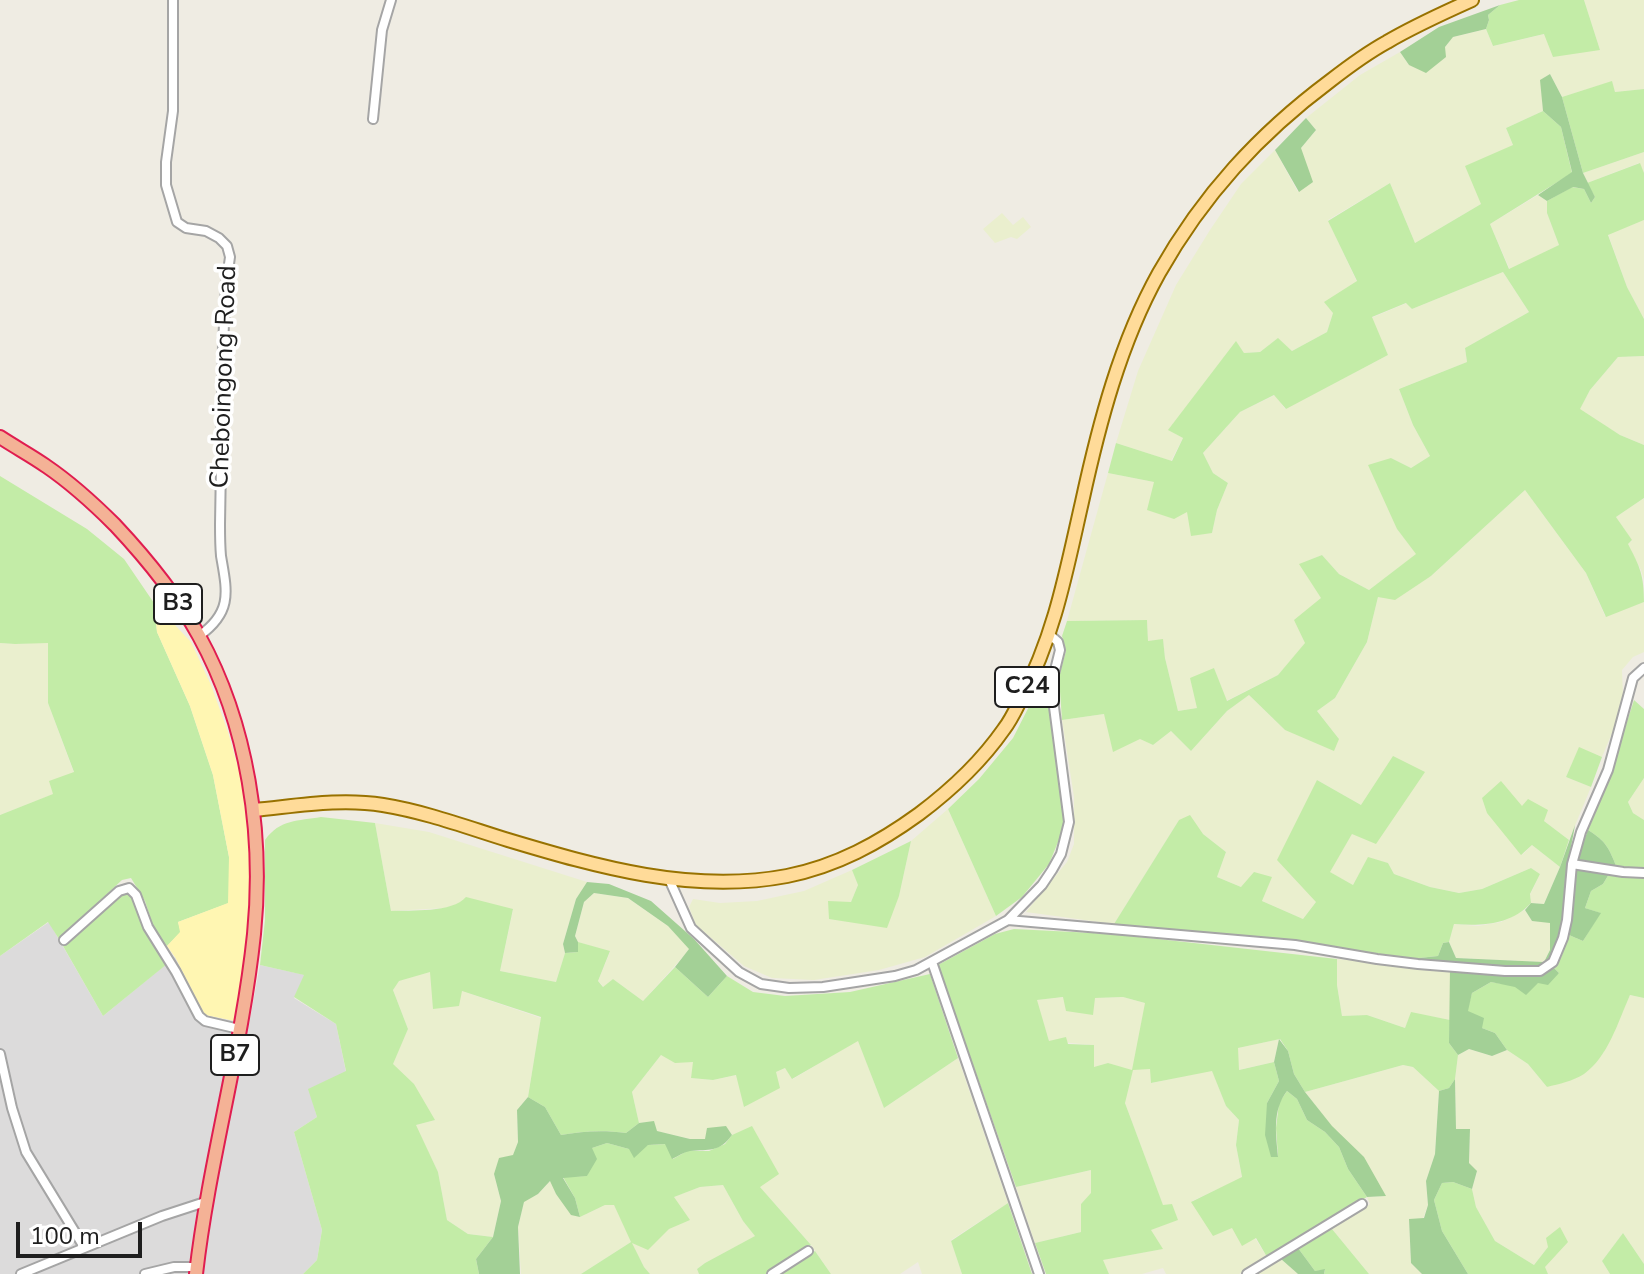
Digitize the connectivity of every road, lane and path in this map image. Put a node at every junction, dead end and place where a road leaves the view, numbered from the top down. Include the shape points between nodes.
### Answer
1 (173, 0) edge
2 (391, 0) edge
3 (1472, 0) edge
4 (373, 119) dead end
5 (0, 437) edge
6 (1049, 634) junction
7 (199, 636) junction
8 (1644, 668) edge
9 (254, 810) junction
10 (256, 834) joint
11 (1572, 864) junction
12 (1644, 873) edge
13 (669, 879) junction
14 (1008, 920) junction
15 (64, 940) dead end
16 (932, 962) junction
17 (239, 1029) junction
18 (0, 1054) edge
19 (208, 1201) junction
20 (1362, 1204) dead end
21 (84, 1247) junction
22 (808, 1251) dead end
23 (196, 1270) edge
24 (21, 1274) edge
25 (145, 1274) edge
26 (772, 1274) edge
27 (1039, 1274) edge
28 (1247, 1274) edge

1 - 7 street, Cheboingong Road via 173,111 166,185 177,222 219,238 230,257 220,524 227,589 216,621
2 - 4 street via 382,30
3 - 6 main road, C24 via 1385,42 1308,97 1253,146 1183,235 1126,345
5 - 7 highway, B3 via 96,507 152,568
6 - 13 main road, C24 via 1027,688 983,756 946,793 882,840 789,875 712,882
6 - 14 street via 1060,650 1054,707 1069,822 1052,870
7 - 9 highway, B3 via 227,698
8 - 11 street via 1633,678 1608,770
9 - 10 highway, B3
9 - 13 main road, C24 via 321,802 384,805 614,869
10 - 17 highway, B7 via 255,925
11 - 12 street
11 - 14 street via 1567,920 1557,956 1548,967 1532,972
13 - 16 street via 691,928 739,972 761,984 823,987 895,976
14 - 16 street
15 - 17 street via 129,888 199,1016
16 - 27 street
17 - 19 highway, B7
18 - 21 street via 26,1152
19 - 21 street
19 - 23 highway, B7
20 - 28 street
21 - 24 street
22 - 26 street
23 - 25 street via 174,1267

